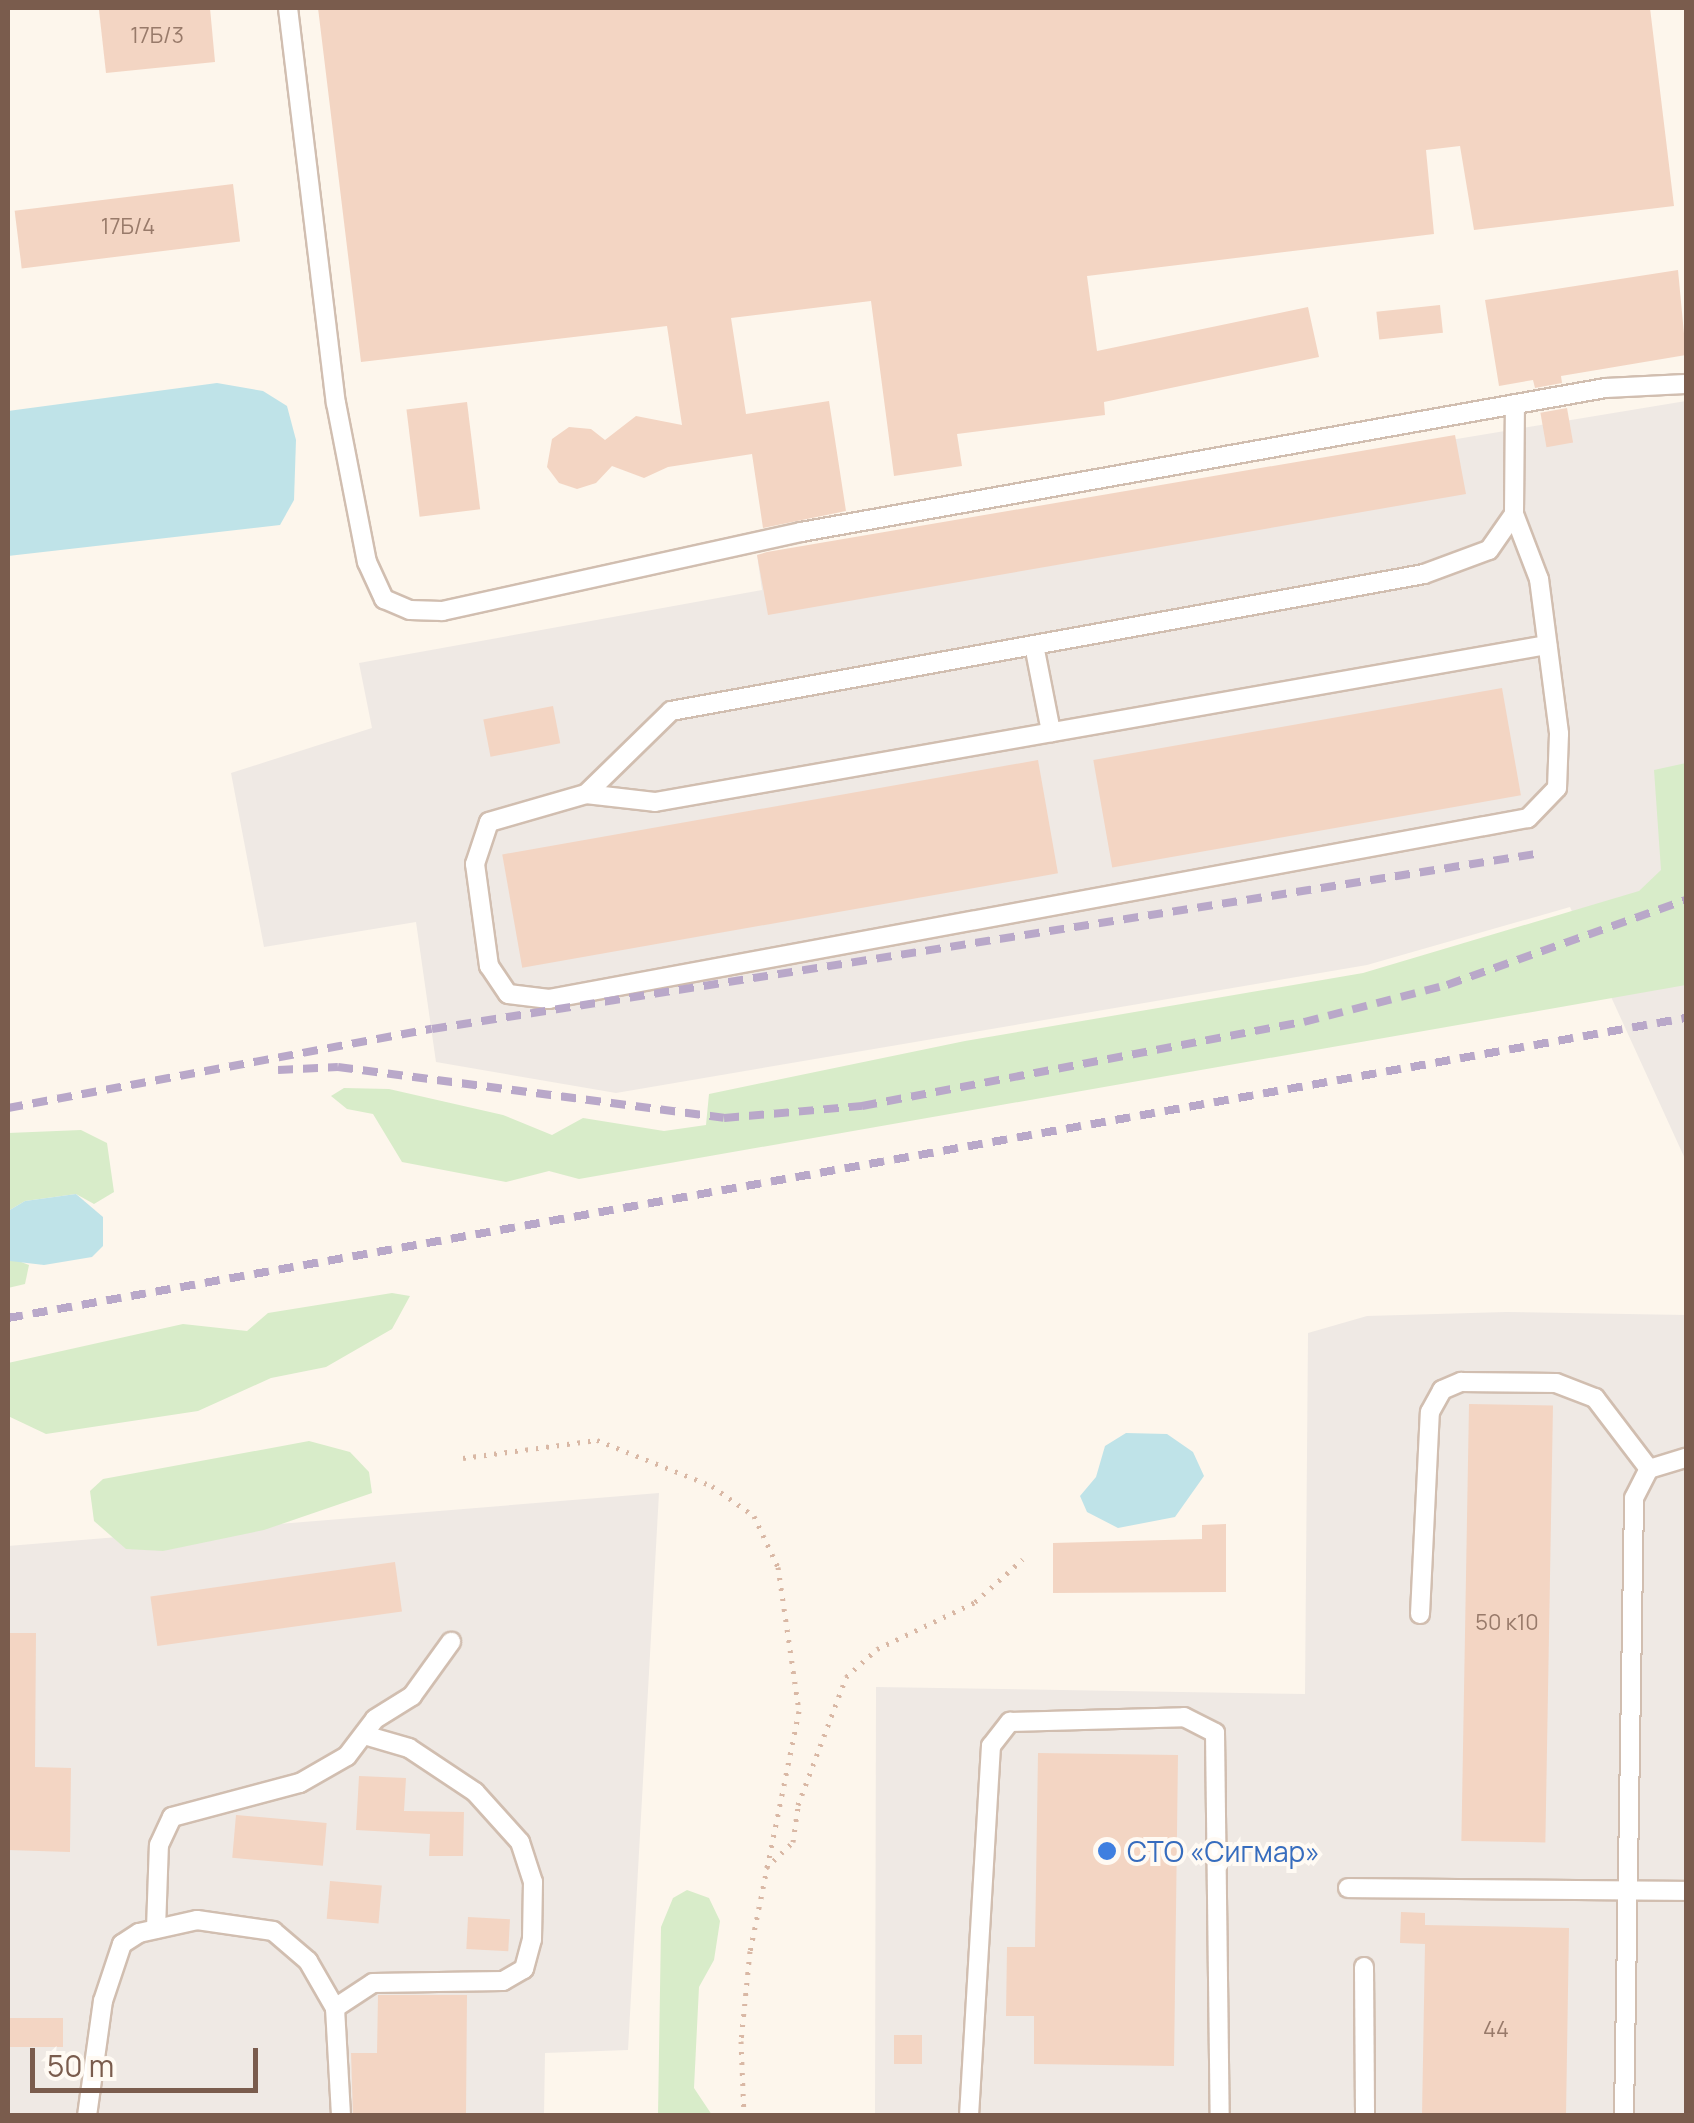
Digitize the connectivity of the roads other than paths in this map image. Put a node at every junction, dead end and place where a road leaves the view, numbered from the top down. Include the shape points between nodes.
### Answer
1 (288, 8) edge
2 (1686, 384) edge
3 (1516, 404) junction
4 (1514, 514) junction
5 (1034, 645) junction
6 (1547, 645) junction
7 (1051, 732) junction
8 (586, 794) junction
9 (1686, 1458) edge
10 (1649, 1468) junction
11 (1420, 1614) dead end
12 (451, 1642) dead end
13 (364, 1734) junction
14 (1348, 1888) dead end
15 (1632, 1891) junction
16 (1686, 1891) edge
17 (156, 1929) junction
18 (1364, 1967) dead end
19 (335, 2008) junction
20 (87, 2116) edge
21 (341, 2116) edge
22 (969, 2116) edge
23 (1220, 2116) edge
24 (1365, 2116) edge
25 (1624, 2116) edge

1 - 3 lane via 336,404 366,562 384,599 410,610 442,611 801,532
2 - 3 lane via 1605,388
3 - 4 lane
4 - 5 lane via 1489,550 1424,574
4 - 6 lane via 1539,579
5 - 7 lane
5 - 8 lane via 671,711
6 - 7 lane
6 - 8 lane via 1559,734 1556,788 1528,818 549,999 508,994 489,966 475,864 489,822
7 - 8 lane via 656,802
9 - 10 lane
10 - 11 lane via 1595,1398 1556,1383 1461,1382 1442,1390 1430,1412
10 - 15 lane via 1634,1498
12 - 13 lane via 412,1696
13 - 17 lane via 347,1756 300,1782 172,1817 159,1845
13 - 19 lane via 409,1748 475,1792 520,1842 533,1882 532,1939 524,1969 503,1981 373,1982
14 - 15 lane
15 - 16 lane
15 - 25 lane
17 - 19 lane via 196,1920 272,1931 308,1960
17 - 20 lane via 122,1944 104,2000
18 - 24 lane
19 - 21 lane
22 - 23 lane via 991,1746 1010,1722 1184,1717 1214,1733

